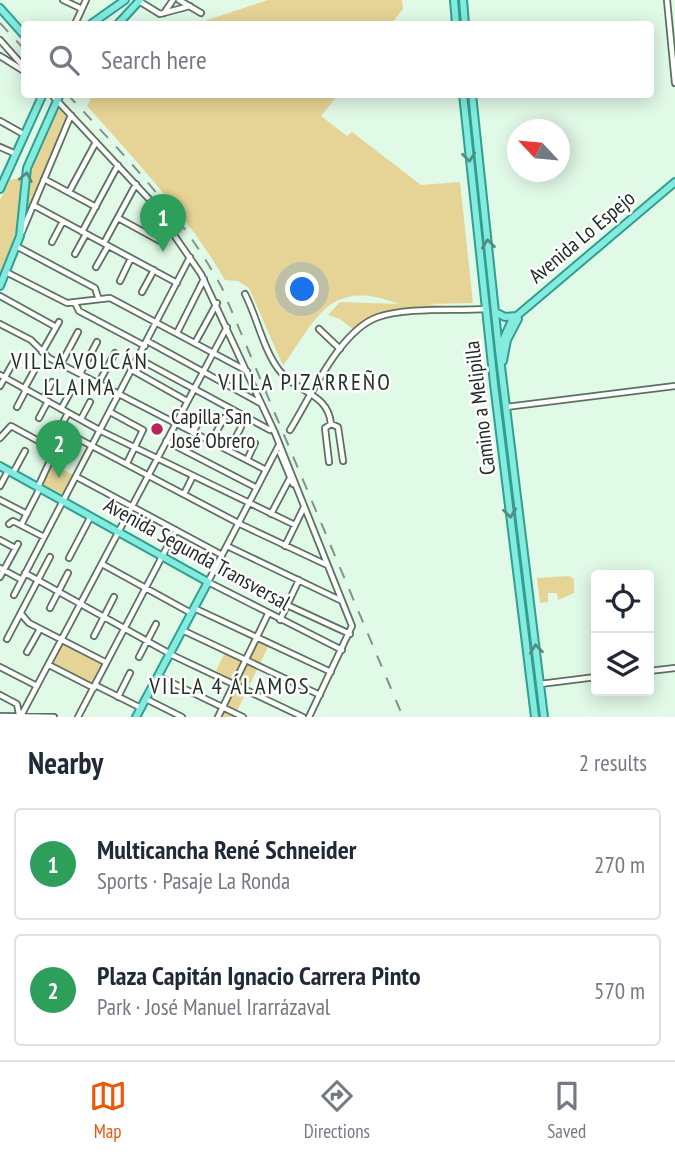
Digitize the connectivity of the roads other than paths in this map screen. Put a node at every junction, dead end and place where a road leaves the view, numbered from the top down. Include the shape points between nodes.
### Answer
1 (63, 0) edge
2 (86, 0) edge
3 (125, 0) edge
4 (173, 0) edge
5 (179, 0) edge
6 (454, 0) edge
7 (463, 0) edge
8 (667, 0) edge
9 (139, 1) edge
10 (190, 6) junction
11 (0, 8) edge
12 (82, 9) junction
13 (164, 13) junction
14 (201, 13) dead end
15 (76, 21) edge
16 (95, 21) edge
17 (123, 21) edge
18 (456, 21) edge
19 (465, 21) edge
20 (21, 32) edge
21 (1, 41) edge
22 (0, 56) edge
23 (21, 65) edge
24 (21, 67) edge
25 (675, 83) edge
26 (41, 98) edge
27 (58, 98) edge
28 (463, 98) edge
29 (472, 98) edge
30 (71, 115) junction
31 (0, 121) edge
32 (475, 127) junction
33 (466, 128) junction
34 (25, 135) junction
35 (96, 142) junction
36 (0, 147) edge
37 (16, 154) junction
38 (118, 165) junction
39 (44, 179) junction
40 (675, 182) edge
41 (136, 184) junction
42 (0, 189) edge
43 (69, 192) junction
44 (33, 205) junction
45 (96, 207) junction
46 (118, 218) junction
47 (63, 221) junction
48 (84, 232) junction
49 (51, 242) dead end
50 (162, 242) dead end
51 (17, 244) junction
52 (106, 245) junction
53 (75, 254) dead end
54 (191, 257) junction
55 (131, 258) junction
56 (96, 267) dead end
57 (491, 267) junction
58 (2, 268) edge
59 (482, 268) junction
60 (154, 270) junction
61 (204, 279) junction
62 (120, 281) dead end
63 (177, 283) junction
64 (0, 286) edge
65 (142, 292) dead end
66 (244, 294) dead end
67 (0, 296) edge
68 (98, 297) junction
69 (485, 300) junction
70 (75, 303) junction
71 (217, 303) junction
72 (486, 309) junction
73 (495, 314) junction
74 (518, 316) junction
75 (157, 323) junction
76 (0, 324) edge
77 (228, 326) junction
78 (319, 329) dead end
79 (78, 332) dead end
80 (177, 333) junction
81 (97, 342) dead end
82 (195, 343) junction
83 (146, 344) junction
84 (340, 349) junction
85 (499, 350) junction
86 (42, 352) junction
87 (115, 353) dead end
88 (213, 353) junction
89 (138, 359) junction
90 (14, 361) dead end
91 (61, 364) junction
92 (132, 370) junction
93 (501, 370) junction
94 (34, 371) dead end
95 (247, 371) junction
96 (203, 372) junction
97 (80, 374) junction
98 (2, 377) edge
99 (52, 382) dead end
100 (98, 384) junction
101 (494, 384) junction
102 (0, 386) edge
103 (675, 386) edge
104 (193, 388) junction
105 (25, 389) junction
106 (71, 391) dead end
107 (313, 394) junction
108 (119, 395) junction
109 (45, 400) junction
110 (187, 401) junction
111 (90, 402) dead end
112 (261, 403) junction
113 (17, 407) dead end
114 (506, 407) junction
115 (61, 409) junction
116 (204, 411) dead end
117 (110, 412) junction
118 (68, 413) junction
119 (39, 418) dead end
120 (223, 418) dead end
121 (81, 419) junction
122 (175, 424) junction
123 (331, 424) junction
124 (241, 427) dead end
125 (59, 430) dead end
126 (101, 430) junction
127 (270, 430) junction
128 (290, 430) dead end
129 (193, 433) junction
130 (75, 437) dead end
131 (0, 438) edge
132 (166, 441) junction
133 (211, 442) junction
134 (255, 443) dead end
135 (93, 446) junction
136 (279, 446) junction
137 (135, 447) junction
138 (25, 451) dead end
139 (229, 451) junction
140 (157, 458) junction
141 (247, 460) junction
142 (343, 461) dead end
143 (329, 462) dead end
144 (127, 463) junction
145 (0, 467) edge
146 (266, 470) junction
147 (10, 472) junction
148 (149, 476) junction
149 (77, 477) junction
150 (193, 477) junction
151 (290, 478) junction
152 (0, 486) edge
153 (39, 488) junction
154 (257, 488) junction
155 (296, 488) junction
156 (184, 494) junction
157 (0, 500) edge
158 (63, 501) junction
159 (248, 505) junction
160 (132, 506) junction
161 (304, 507) junction
162 (27, 514) junction
163 (271, 514) junction
164 (91, 516) junction
165 (238, 523) junction
166 (9, 524) dead end
167 (21, 525) junction
168 (295, 525) junction
169 (176, 530) junction
170 (119, 531) junction
171 (44, 537) junction
172 (0, 540) edge
173 (226, 546) junction
174 (285, 546) junction
175 (163, 555) junction
176 (222, 555) junction
177 (50, 557) dead end
178 (69, 558) dead end
179 (102, 564) junction
180 (328, 566) junction
181 (2, 569) edge
182 (526, 572) junction
183 (25, 573) junction
184 (68, 573) dead end
185 (517, 573) junction
186 (0, 578) edge
187 (22, 580) junction
188 (38, 580) junction
189 (299, 580) junction
190 (208, 582) junction
191 (146, 588) junction
192 (58, 591) junction
193 (14, 595) dead end
194 (114, 597) dead end
195 (342, 601) junction
196 (81, 603) junction
197 (287, 605) junction
198 (50, 608) dead end
199 (192, 611) junction
200 (268, 614) junction
201 (22, 615) junction
202 (104, 616) junction
203 (280, 620) junction
204 (156, 624) dead end
205 (126, 628) junction
206 (40, 629) junction
207 (182, 630) junction
208 (351, 632) junction
209 (94, 636) dead end
210 (257, 637) junction
211 (62, 639) junction
212 (8, 640) dead end
213 (148, 640) junction
214 (342, 650) junction
215 (27, 652) dead end
216 (171, 652) junction
217 (139, 657) dead end
218 (246, 660) junction
219 (105, 662) junction
220 (49, 665) junction
221 (675, 667) edge
222 (1, 669) edge
223 (654, 670) edge
224 (331, 672) junction
225 (130, 674) dead end
226 (158, 676) junction
227 (591, 678) edge
228 (234, 684) junction
229 (540, 684) junction
230 (94, 686) junction
231 (37, 687) junction
232 (0, 695) edge
233 (320, 695) junction
234 (118, 696) junction
235 (146, 699) junction
236 (141, 708) junction
237 (223, 708) junction
238 (21, 714) junction
239 (1, 716) edge
240 (54, 717) edge
241 (78, 717) edge
242 (136, 717) edge
243 (182, 717) edge
244 (218, 717) edge
245 (243, 717) edge
246 (303, 717) edge
247 (309, 717) edge
248 (535, 717) edge
249 (544, 717) edge

1 - 12 street
2 - 12 street
3 - 16 main road
4 - 13 street
5 - 10 street
6 - 18 main road
7 - 19 main road
8 - 25 street
9 - 13 street
9 - 17 main road
10 - 13 street
10 - 14 street
11 - 20 main road
12 - 15 street
21 - 23 street
22 - 24 street
26 - 34 main road
27 - 30 street
51 -> 27 main road via 25,174
28 - 33 main road, Camino a Melipilla
29 - 32 main road, Camino a Melipilla
30 - 35 street
30 - 39 street
31 - 34 street
32 - 33 main road
57 -> 32 main road, Camino a Melipilla
33 -> 59 main road, Camino a Melipilla
34 - 37 main road
35 - 38 street
35 - 43 street
36 - 37 street
37 - 42 main road
38 - 41 street
38 - 45 street
39 - 43 street
39 - 44 street
40 - 74 main road, Avenida Lo Espejo
41 - 46 street
41 - 54 street
43 - 45 street
44 - 47 street
44 - 51 street
45 - 48 street
46 - 50 street
46 - 52 street
47 - 48 street
47 - 49 street
48 - 52 street
48 - 53 street
51 - 58 main road
51 - 68 street via 95,288
52 - 55 street
52 - 56 street
54 - 61 street
54 - 63 street
55 - 60 street
55 - 62 street
57 - 59 main road
57 - 73 main road, Camino a Melipilla
58 - 64 main road
58 - 70 street
59 - 69 main road, Camino a Melipilla
60 - 63 street
60 - 65 street
61 - 71 street
61 - 80 street
63 - 75 street
66 - 107 street via 279,370
67 - 86 street via 58,324
68 - 70 street
68 - 75 street via 110,298
69 - 72 main road, Camino a Melipilla
69 - 73 main road
70 - 83 street via 79,311
71 - 77 street
71 - 82 street
72 - 84 street via 381,316 360,327
72 - 101 main road, Camino a Melipilla
73 - 74 main road
73 - 85 main road, Camino a Melipilla
74 - 85 main road
74 - 93 main road
75 - 80 street
75 - 83 street
76 - 86 street
77 - 88 street
77 - 95 street
78 - 84 street
79 - 91 street
80 - 82 street
81 - 97 street
82 - 88 street
83 - 89 street
83 - 96 street
84 - 107 street
85 - 93 main road, Camino a Melipilla
85 - 101 main road
86 - 91 street
87 - 100 street
88 - 95 street
88 - 96 street
89 - 92 street
89 - 104 street
90 - 98 street
91 - 97 street
92 - 108 street
92 - 110 street
93 - 114 main road, Camino a Melipilla
94 - 105 street
95 - 112 street
96 - 104 street
96 - 112 street
97 - 100 street
98 - 102 street
98 - 105 street
99 - 109 street
100 - 108 street
101 -> 185 main road, Camino a Melipilla
103 - 114 street
104 - 110 street
104 - 127 street
105 - 109 street
105 - 113 street
106 - 115 street
107 - 123 street via 326,406
107 - 128 street
108 - 117 street
108 - 122 street
109 - 115 street
109 - 119 street
110 - 122 street
111 - 121 street
112 - 127 street
112 - 136 street
114 - 182 main road, Camino a Melipilla
115 - 118 street
116 - 129 street
117 - 126 street
117 - 137 street via 143,430
118 - 121 street
118 - 125 street
120 - 133 street
121 - 126 street
122 - 129 street
122 - 132 street
123 - 142 street via 338,427
123 - 143 street via 325,428
124 - 139 street
126 - 135 street
126 - 137 street
127 - 136 street
129 - 133 street
130 - 135 street
131 - 153 street via 9,426 55,452
132 - 140 street
132 - 154 street
133 - 139 street
134 - 141 street
135 - 144 street
135 - 149 street
136 - 146 street
136 - 151 street
136 - 155 street
137 - 140 street
137 - 144 street
138 - 147 street
139 - 141 street
140 - 148 street
140 - 150 street
141 - 146 street
144 - 148 street
145 - 147 main road, Avenida Segunda Transversal
146 - 154 street
147 - 152 street
147 - 153 main road, Avenida Segunda Transversal
148 - 156 street
148 - 160 street
149 - 158 street
149 - 160 street
150 - 156 street
150 - 159 street
151 - 155 street
151 - 163 street
153 - 158 main road, Avenida Segunda Transversal
153 - 162 street
154 - 159 street
155 - 161 street
156 - 165 street
157 - 162 street
158 - 164 main road, Avenida Segunda Transversal
158 - 171 street
159 - 163 street
159 - 165 street
160 - 169 street
160 - 170 street
161 - 168 street
161 - 180 street
162 - 167 street
163 - 168 street
164 - 170 main road, Avenida Segunda Transversal
164 - 178 street
165 - 173 street
165 - 174 street
166 - 167 street
167 - 171 street
168 - 174 street
169 - 175 street
169 - 176 street
170 - 175 main road, Avenida Segunda Transversal
170 - 179 street
171 - 183 street
172 - 181 street via 17,546
173 - 176 street
173 - 189 street
174 - 180 street
175 - 190 main road, Avenida Segunda Transversal
175 - 191 street
176 - 190 street
177 - 188 street
179 - 191 street
179 - 196 street
180 - 195 street
181 - 186 street
181 - 187 street
182 - 185 main road
229 -> 182 main road, Camino a Melipilla
183 - 187 street
183 - 188 street
184 - 192 street
185 - 248 main road, Camino a Melipilla
187 - 193 street
188 - 192 street
188 - 201 street
189 - 195 street
189 - 197 street
190 - 199 main road
190 - 200 street, Avenida Segunda Transversal
191 - 199 street
191 - 205 street
192 - 196 street
192 - 198 street
194 - 202 street
195 - 208 street
196 - 202 street
196 - 211 street
197 - 203 street
197 - 208 street
199 - 207 main road
199 - 210 street
200 - 203 street, Avenida Segunda Transversal
200 - 210 street
201 - 206 street
201 - 212 street
202 - 205 street
202 - 209 street
203 - 214 street, Avenida Segunda Transversal
204 - 213 street
205 - 213 street
205 - 219 street
206 - 211 street
206 - 215 street
207 - 216 main road
207 - 218 street
208 - 214 street
210 - 218 street
210 - 224 street
211 - 219 street
211 - 220 street
213 - 216 street
213 - 217 street
214 - 224 street
216 - 226 main road
216 - 228 street
218 - 228 street
218 - 233 street
219 - 230 street
220 - 230 street
220 - 231 street
221 - 223 street
222 - 231 street
224 - 233 street
225 - 234 street
226 - 235 main road
226 - 237 street
227 - 229 street
228 - 237 street
228 - 246 street
229 - 249 main road, Camino a Melipilla
230 - 234 street
230 - 241 street
231 - 238 street
232 - 238 street via 17,704
233 - 247 street
234 - 236 street
235 - 236 main road
235 - 243 street
236 - 242 main road
237 - 244 street
237 - 245 street
238 - 239 street
238 - 240 street

